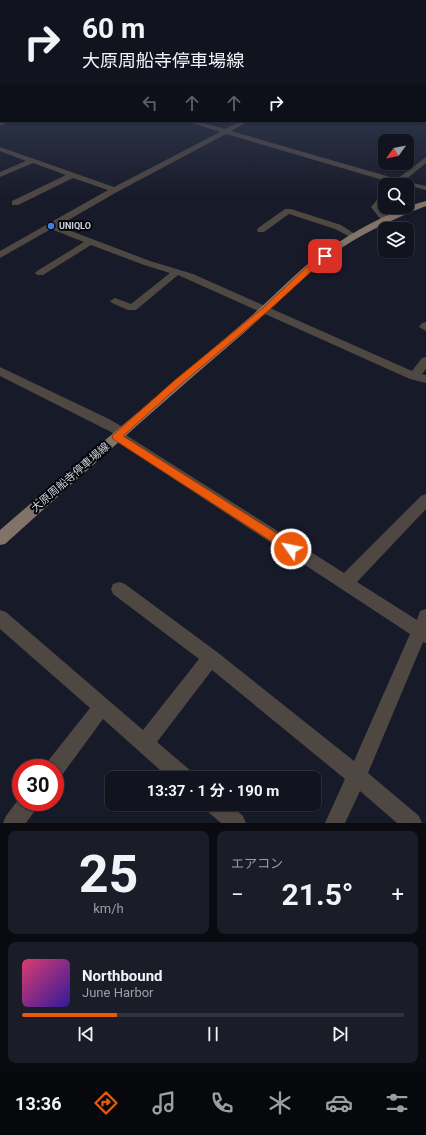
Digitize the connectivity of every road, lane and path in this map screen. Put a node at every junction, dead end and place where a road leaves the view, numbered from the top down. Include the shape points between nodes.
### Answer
1 (192, 122) edge
2 (244, 122) edge
3 (224, 132) junction
4 (0, 149) edge
5 (426, 159) edge
6 (32, 161) junction
7 (0, 175) edge
8 (72, 176) junction
9 (379, 178) edge
10 (402, 178) edge
11 (414, 186) edge
12 (426, 188) edge
13 (114, 190) junction
14 (426, 202) edge
15 (15, 204) dead end
16 (380, 214) edge
17 (385, 220) junction
18 (51, 226) junction
19 (261, 230) dead end
20 (354, 236) junction
21 (91, 241) junction
22 (0, 255) edge
23 (177, 272) junction
24 (40, 273) dead end
25 (115, 301) dead end
26 (266, 309) junction
27 (426, 361) edge
28 (0, 371) edge
29 (414, 376) junction
30 (426, 379) edge
31 (119, 434) junction
32 (426, 500) edge
33 (0, 539) edge
34 (345, 584) junction
35 (119, 589) dead end
36 (0, 618) edge
37 (424, 628) edge
38 (211, 658) junction
39 (102, 706) junction
40 (144, 743) junction
41 (62, 759) edge
42 (176, 771) edge
43 (357, 776) junction
44 (22, 811) edge
45 (222, 811) edge
46 (13, 823) edge
47 (236, 823) edge
48 (335, 823) edge
49 (412, 823) edge

1 - 3 street
2 - 3 street
3 - 9 street
3 - 13 street
4 - 6 street
5 - 10 street
6 - 7 street
6 - 8 street
8 - 13 street
8 - 15 street
11 - 12 street
13 - 18 street
14 - 17 main road, 大原周船寺停車場線
16 - 17 street
17 - 20 main road, 大原周船寺停車場線
18 - 21 street
18 - 22 street
19 - 20 street via 288,211 338,227
20 - 26 main road, 大原周船寺停車場線 via 314,264
21 - 23 street
21 - 24 street
23 - 25 street via 132,308
23 - 26 street
26 - 29 street
26 - 31 main road, 大原周船寺停車場線
27 - 29 street
28 - 31 street via 105,422
29 - 30 street
31 - 33 main road, 大原周船寺停車場線
31 - 34 street
32 - 34 street
34 - 37 street
35 - 38 street
36 - 39 street
37 - 43 street
38 - 40 street
38 - 43 street
39 - 40 street
39 - 41 street
40 - 42 street
43 - 48 street
43 - 49 street
44 - 46 street
45 - 47 street

